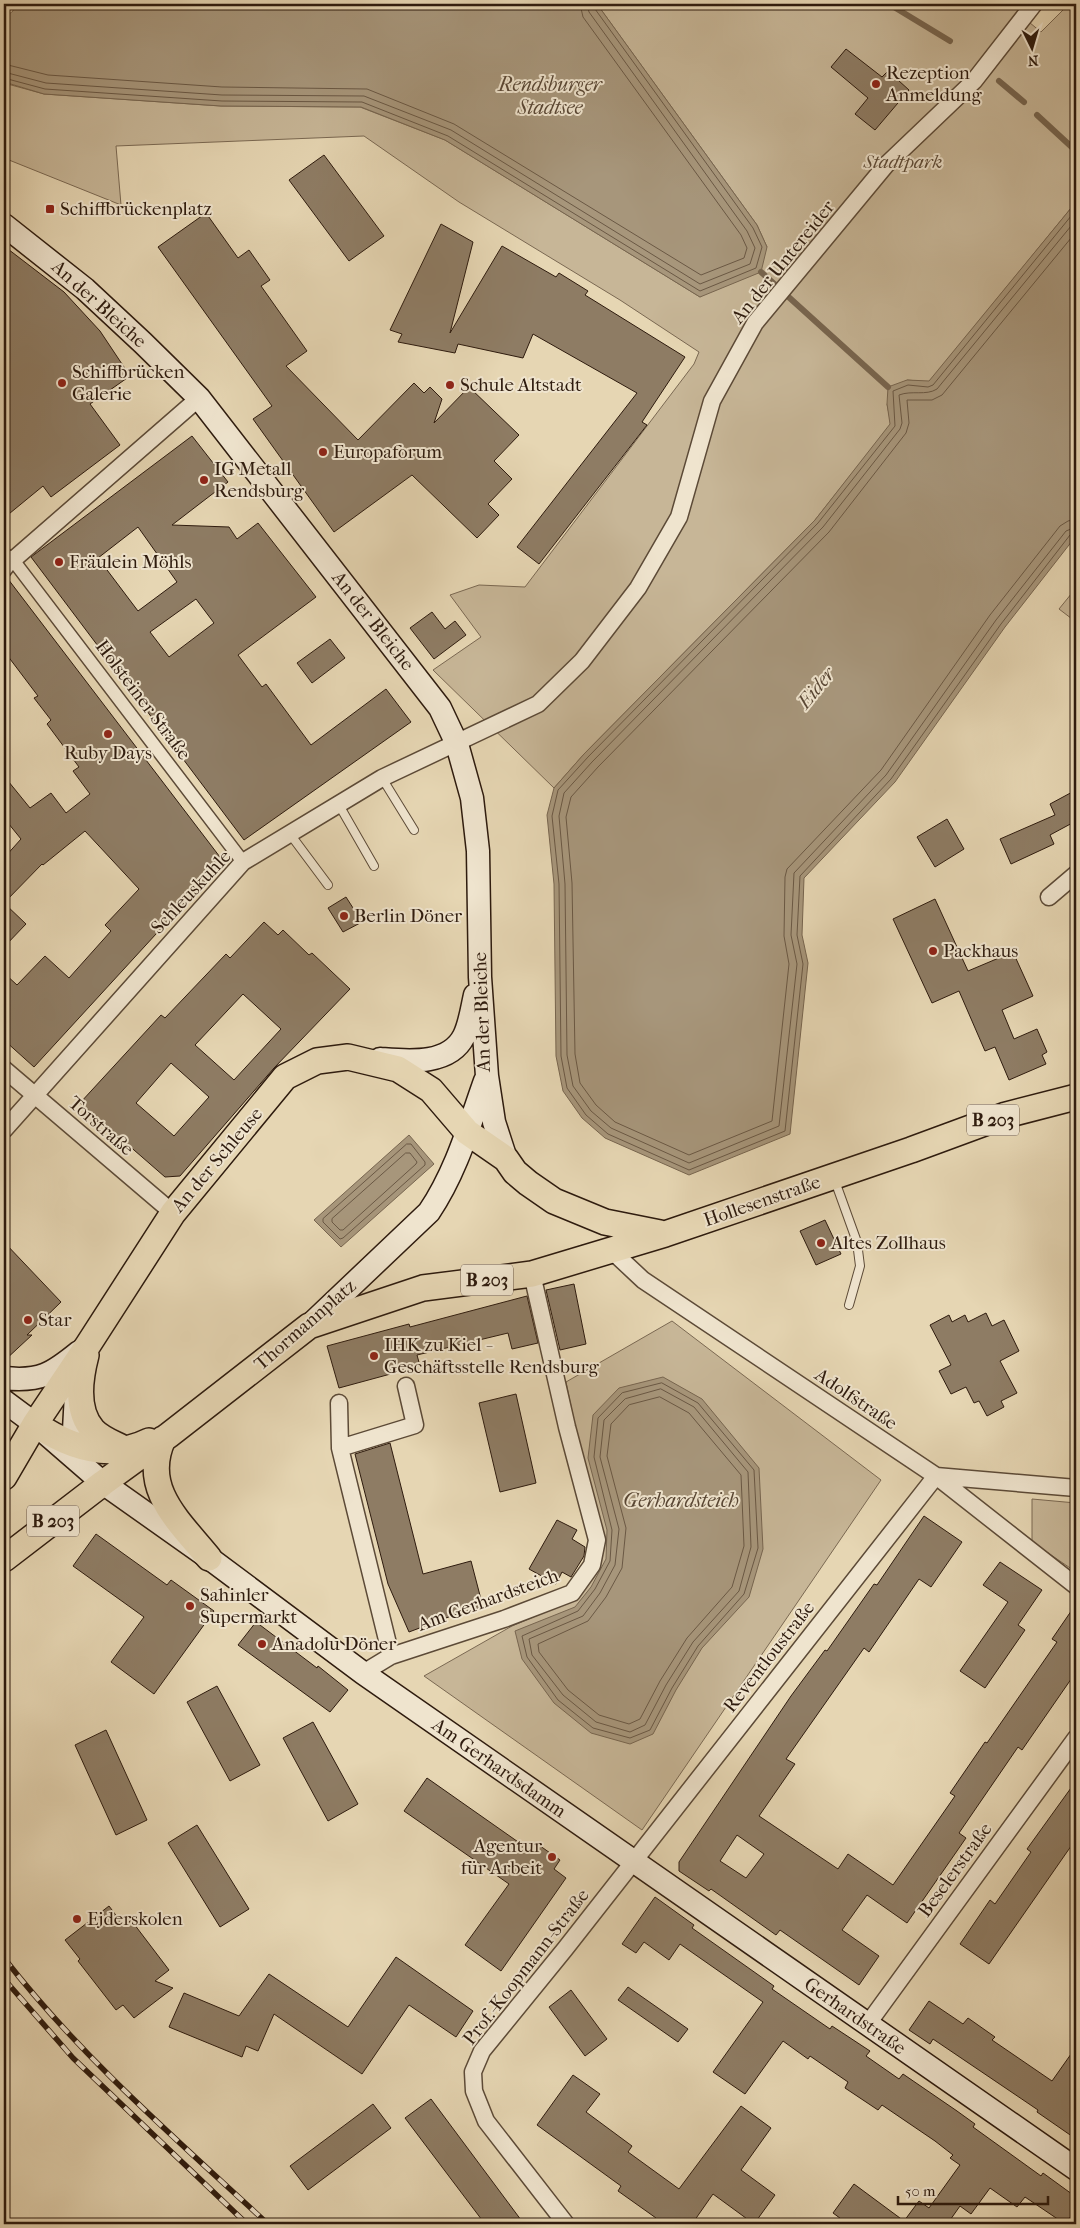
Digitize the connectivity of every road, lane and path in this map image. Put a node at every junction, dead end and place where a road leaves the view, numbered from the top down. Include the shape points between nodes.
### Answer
1 (1034, 4) edge
2 (4, 225) edge
3 (199, 398) junction
4 (7, 562) edge
5 (457, 744) junction
6 (382, 778) junction
7 (338, 805) junction
8 (414, 830) dead end
9 (290, 834) junction
10 (243, 862) junction
11 (374, 866) dead end
12 (1076, 874) edge
13 (328, 885) dead end
14 (1049, 896) dead end
15 (480, 977) junction
16 (348, 1056) junction
17 (4, 1069) edge
18 (487, 1076) junction
19 (34, 1095) junction
20 (1076, 1097) edge
21 (4, 1130) edge
22 (467, 1132) junction
23 (506, 1159) junction
24 (833, 1176) junction
25 (172, 1213) junction
26 (665, 1234) junction
27 (611, 1250) junction
28 (532, 1274) junction
29 (849, 1305) dead end
30 (309, 1326) junction
31 (88, 1345) junction
32 (80, 1377) junction
33 (4, 1378) edge
34 (406, 1386) dead end
35 (4, 1401) edge
36 (340, 1403) dead end
37 (35, 1424) junction
38 (166, 1437) junction
39 (79, 1448) junction
40 (340, 1448) junction
41 (126, 1450) junction
42 (936, 1476) junction
43 (4, 1477) edge
44 (98, 1479) junction
45 (1076, 1488) edge
46 (209, 1558) junction
47 (4, 1559) edge
48 (1076, 1586) edge
49 (391, 1656) junction
50 (363, 1673) junction
51 (1076, 1738) edge
52 (634, 1863) junction
53 (867, 2025) junction
54 (1076, 2169) edge
55 (566, 2224) edge

1 - 5 street, An der Untereider via 974,81 886,165 755,323 712,400 679,516 638,588 582,661 538,704
2 - 3 main road, An der Bleiche via 85,289
3 - 4 street
3 - 5 main road, An der Bleiche via 440,708
4 - 10 street, Holsteiner Straße
5 - 6 street, Schleuskuhle
5 - 15 main road, An der Bleiche via 472,798 478,851
6 - 7 street, Schleuskuhle
6 - 8 lane
7 - 9 street, Schleuskuhle
7 - 11 lane
9 - 10 street, Schleuskuhle
9 - 13 lane
10 - 19 street, Schleuskuhle
12 - 14 street
15 - 16 main road via 464,1036 454,1048 438,1057 413,1062
15 - 18 main road, An der Bleiche
16 - 22 main road, An der Schleuse via 398,1069 431,1090
16 - 25 main road, An der Schleuse via 317,1061 286,1077
17 - 19 street, Torstraße
18 - 22 main road, An der Bleiche
18 - 23 main road via 494,1122
19 - 21 street, Schleuskuhle
19 - 25 street, Torstraße
20 - 24 main road, Hollesenstraße / B 203 via 1006,1115
22 - 23 main road
22 - 30 main road, Thormannplatz via 458,1159 429,1212
23 - 26 main road via 528,1183 554,1201 605,1222
24 - 26 main road, Hollesenstraße / B 203
24 - 29 lane via 857,1242 860,1266
25 - 31 main road, An der Schleuse
26 - 27 main road, B 203
27 - 28 main road, B 203
27 - 42 street, Adolfstraße via 643,1280
28 - 30 main road, B 203 via 423,1288
28 - 49 street, Am Gerhardsteich via 597,1540 592,1565 572,1593
30 - 38 main road, Thormannplatz / B 203
31 - 32 main road
31 - 33 main road via 56,1371 20,1380
31 - 37 main road, An der Schleuse
32 - 39 main road via 74,1411 74,1430
32 - 41 main road via 82,1410 92,1430
34 - 40 street via 415,1425
35 - 37 main road
36 - 40 street
37 - 39 main road
37 - 43 main road, An der Schleuse
37 - 44 main road
38 - 41 main road
38 - 44 main road, Thormannplatz / B 203
38 - 46 main road via 155,1462 158,1487 164,1500
39 - 41 main road
39 - 44 main road via 87,1466
40 - 49 street
42 - 45 street
42 - 48 street, Adolfstraße
42 - 52 street, Reventloustraße
44 - 46 main road
44 - 47 main road, B 203
46 - 50 main road
49 - 50 street, Am Gerhardsteich
50 - 52 main road, Am Gerhardsdamm
51 - 53 street, Beselerstraße
52 - 53 main road, Gerhardstraße
52 - 55 street, Prof.-Koopmann-Straße via 482,2051 473,2072 474,2091 486,2121
53 - 54 main road, Gerhardstraße

